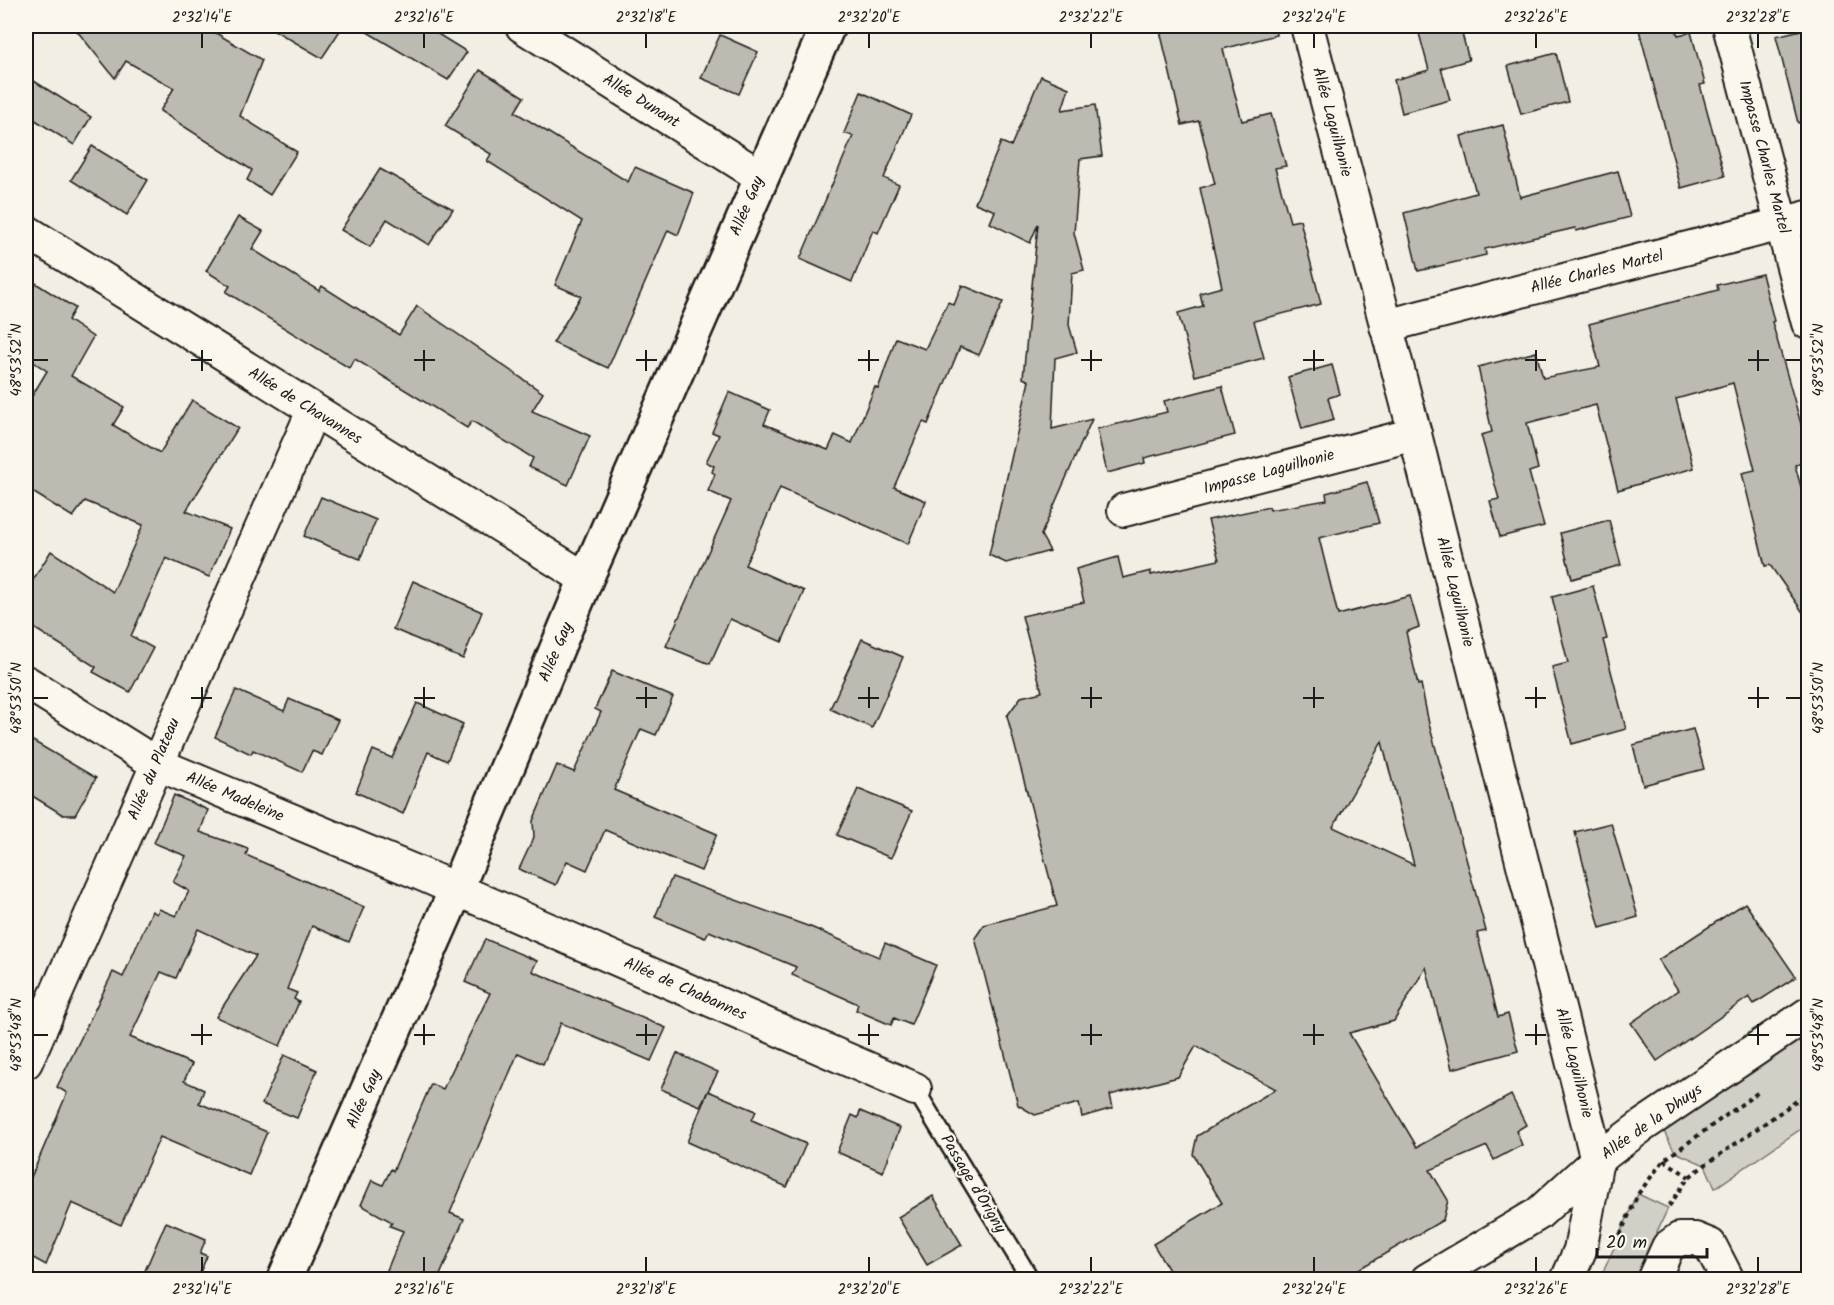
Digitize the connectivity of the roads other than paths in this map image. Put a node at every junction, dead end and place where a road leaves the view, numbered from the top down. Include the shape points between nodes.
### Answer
1 (522, 26) edge
2 (828, 26) edge
3 (1307, 26) edge
4 (1729, 26) edge
5 (760, 176) junction
6 (1795, 221) edge
7 (26, 231) edge
8 (1809, 323) edge
9 (1386, 326) junction
10 (313, 411) junction
11 (1415, 434) junction
12 (1124, 510) dead end
13 (586, 579) junction
14 (26, 682) edge
15 (157, 764) junction
16 (456, 890) junction
17 (1809, 1014) edge
18 (26, 1062) edge
19 (915, 1089) joint
20 (1597, 1160) junction
21 (284, 1280) edge
22 (1031, 1280) edge
23 (1427, 1280) edge
24 (1567, 1280) edge
25 (1653, 1280) edge
26 (1728, 1280) edge

1 - 5 street, Allée Dunant
2 - 5 street, Allée Gay
3 - 9 street, Allée Laguilhonie
4 - 6 street, Impasse Charles Martel
5 - 13 street, Allée Gay
6 - 8 street, Impasse Charles Martel
6 - 9 street, Allée Charles Martel
7 - 10 street, Allée de Chavannes
9 - 11 street, Allée Laguilhonie
10 - 13 street, Allée de Chavannes
10 - 15 street, Allée du Plateau
11 - 12 street, Impasse Laguilhonie
11 - 20 street, Allée Laguilhonie
13 - 16 street, Allée Gay
14 - 15 street, Allée Madeleine
15 - 16 street, Allée Madeleine
15 - 18 street, Allée du Plateau
16 - 19 street, Allée de Chabannes
16 - 21 street, Allée Gay
17 - 20 street, Allée de la Dhuys
19 - 22 lane, Passage d'Origny
20 - 23 street via 1539,1214
20 - 24 street, Allée de la Dhuys via 1580,1250
25 - 26 street via 1668,1247 1679,1239 1695,1239 1710,1245

